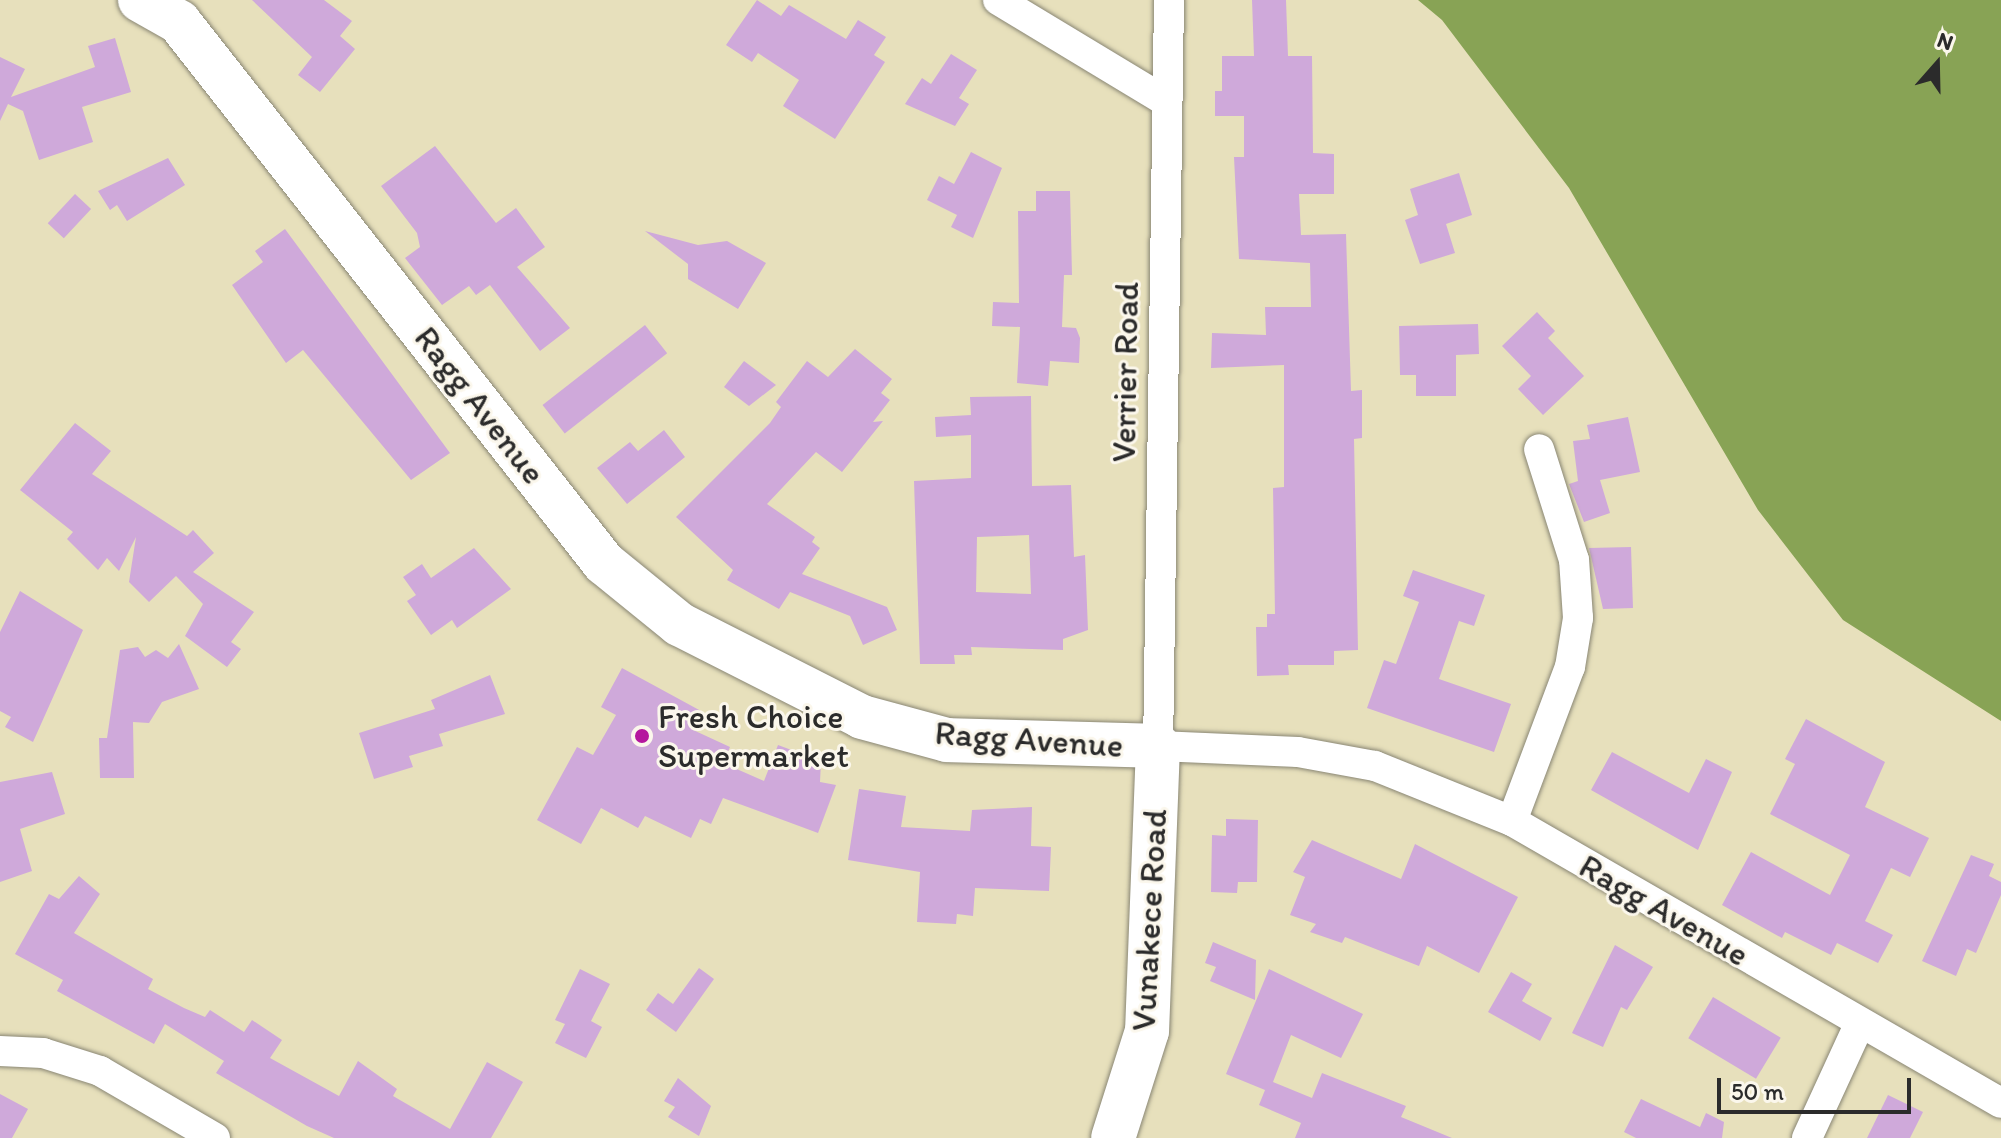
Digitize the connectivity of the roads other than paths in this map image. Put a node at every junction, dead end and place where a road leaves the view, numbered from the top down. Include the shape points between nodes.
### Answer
1 (998, 0) edge
2 (1169, 0) edge
3 (147, 1) edge
4 (1167, 102) junction
5 (1539, 449) dead end
6 (1158, 746) junction
7 (1512, 821) junction
8 (1860, 1023) junction
9 (0, 1051) edge
10 (2001, 1103) edge
11 (215, 1138) edge
12 (1113, 1138) edge
13 (1807, 1138) edge

1 - 4 street
2 - 4 street, Verrier Road
3 - 6 main road, Ragg Avenue via 179,22 604,563 679,624 862,717 947,740
4 - 6 street, Verrier Road
5 - 7 street via 1574,560 1578,618 1570,667
6 - 7 street, Ragg Avenue via 1298,752 1375,766
6 - 12 main road, Vunakece Road via 1147,1031
7 - 8 street, Ragg Avenue
8 - 10 street, Ragg Avenue
8 - 13 street
9 - 11 street via 43,1053 100,1071

